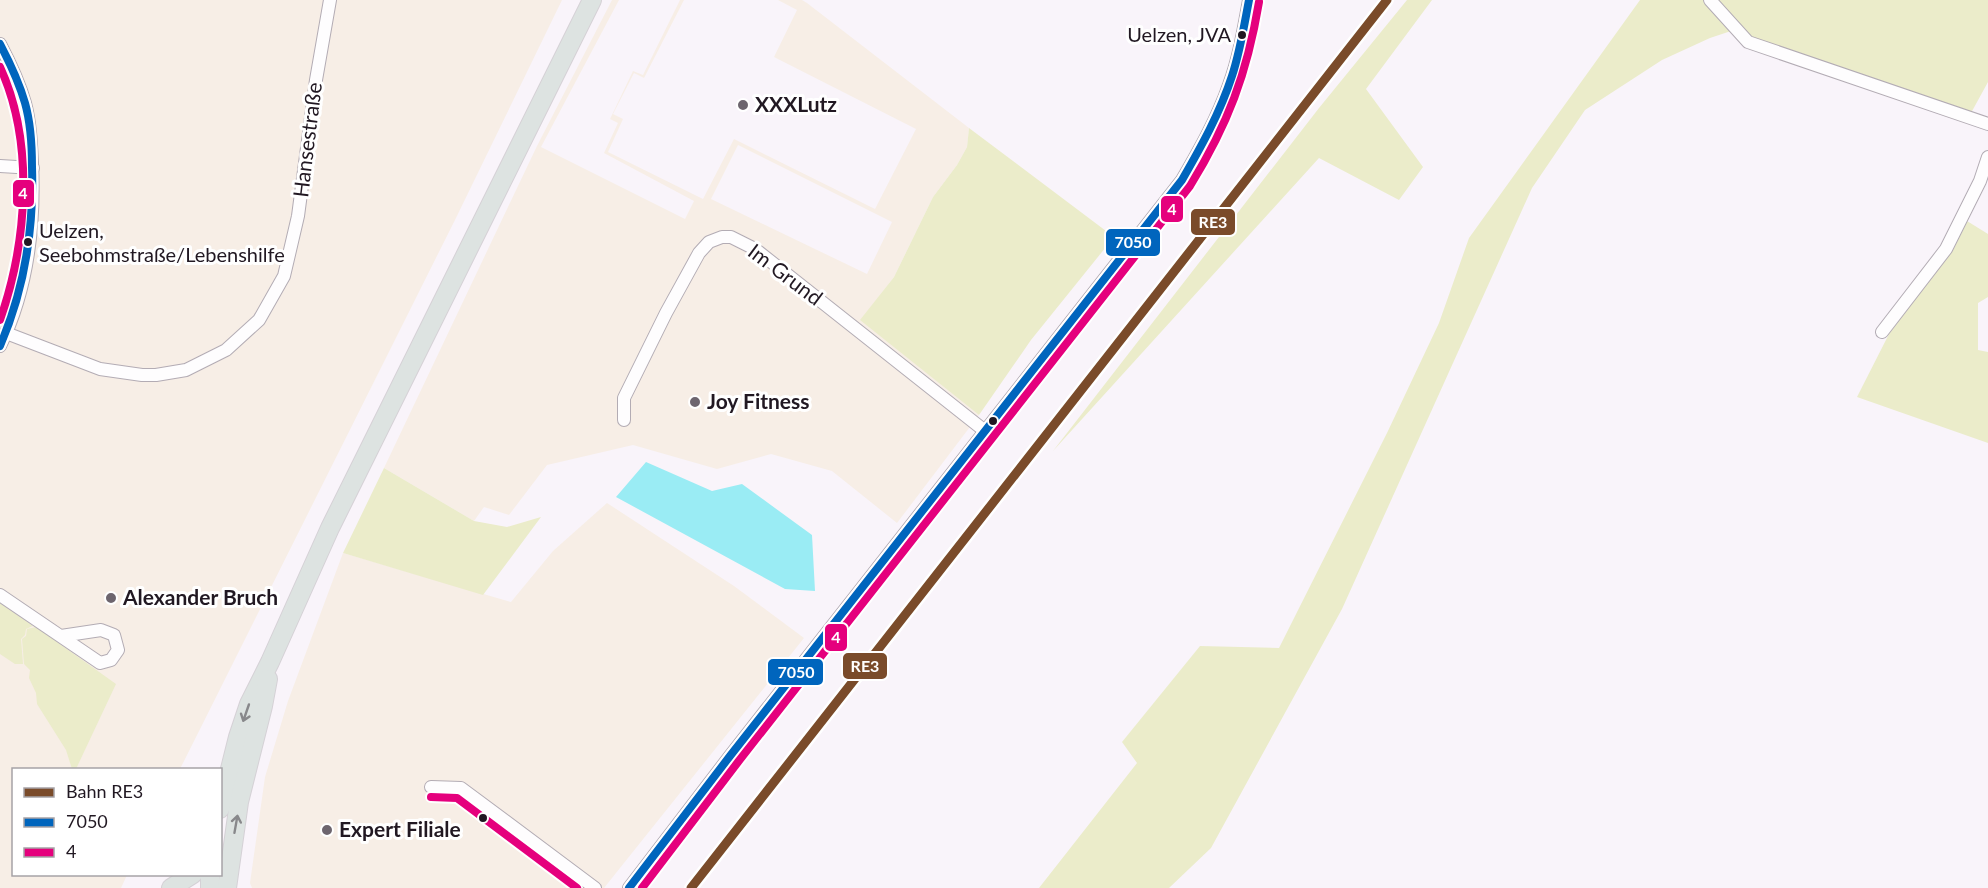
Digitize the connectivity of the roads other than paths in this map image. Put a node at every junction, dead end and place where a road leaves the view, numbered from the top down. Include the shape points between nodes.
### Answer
1 (330, 0) edge
2 (592, 0) edge
3 (1250, 0) edge
4 (1710, 0) edge
5 (0, 44) edge
6 (1988, 124) edge
7 (1988, 157) edge
8 (0, 166) edge
9 (33, 168) junction
10 (1882, 332) dead end
11 (6, 333) junction
12 (0, 346) edge
13 (624, 420) dead end
14 (985, 431) junction
15 (0, 595) edge
16 (61, 636) dead end
17 (270, 662) junction
18 (431, 787) dead end
19 (222, 801) edge
20 (189, 876) edge
21 (226, 886) edge
22 (171, 888) edge
23 (595, 888) edge
24 (629, 888) edge

1 - 11 street, Hansestraße via 298,216 284,276 259,320 226,350 186,370 156,375 100,369
2 - 17 main road via 330,528
3 - 14 street via 1230,83 1182,180
4 - 6 street via 1748,42
5 - 9 street via 15,72 25,105
7 - 10 street via 1946,249
8 - 9 street
9 - 11 street via 30,242 22,289
11 - 12 street
13 - 14 street, Im Grund via 624,398 699,253 715,239 731,237 755,249
14 - 24 street
15 - 16 street
17 -> 19 main road via 249,704
21 -> 17 main road via 239,802
18 - 23 street via 461,788
20 - 22 main road

